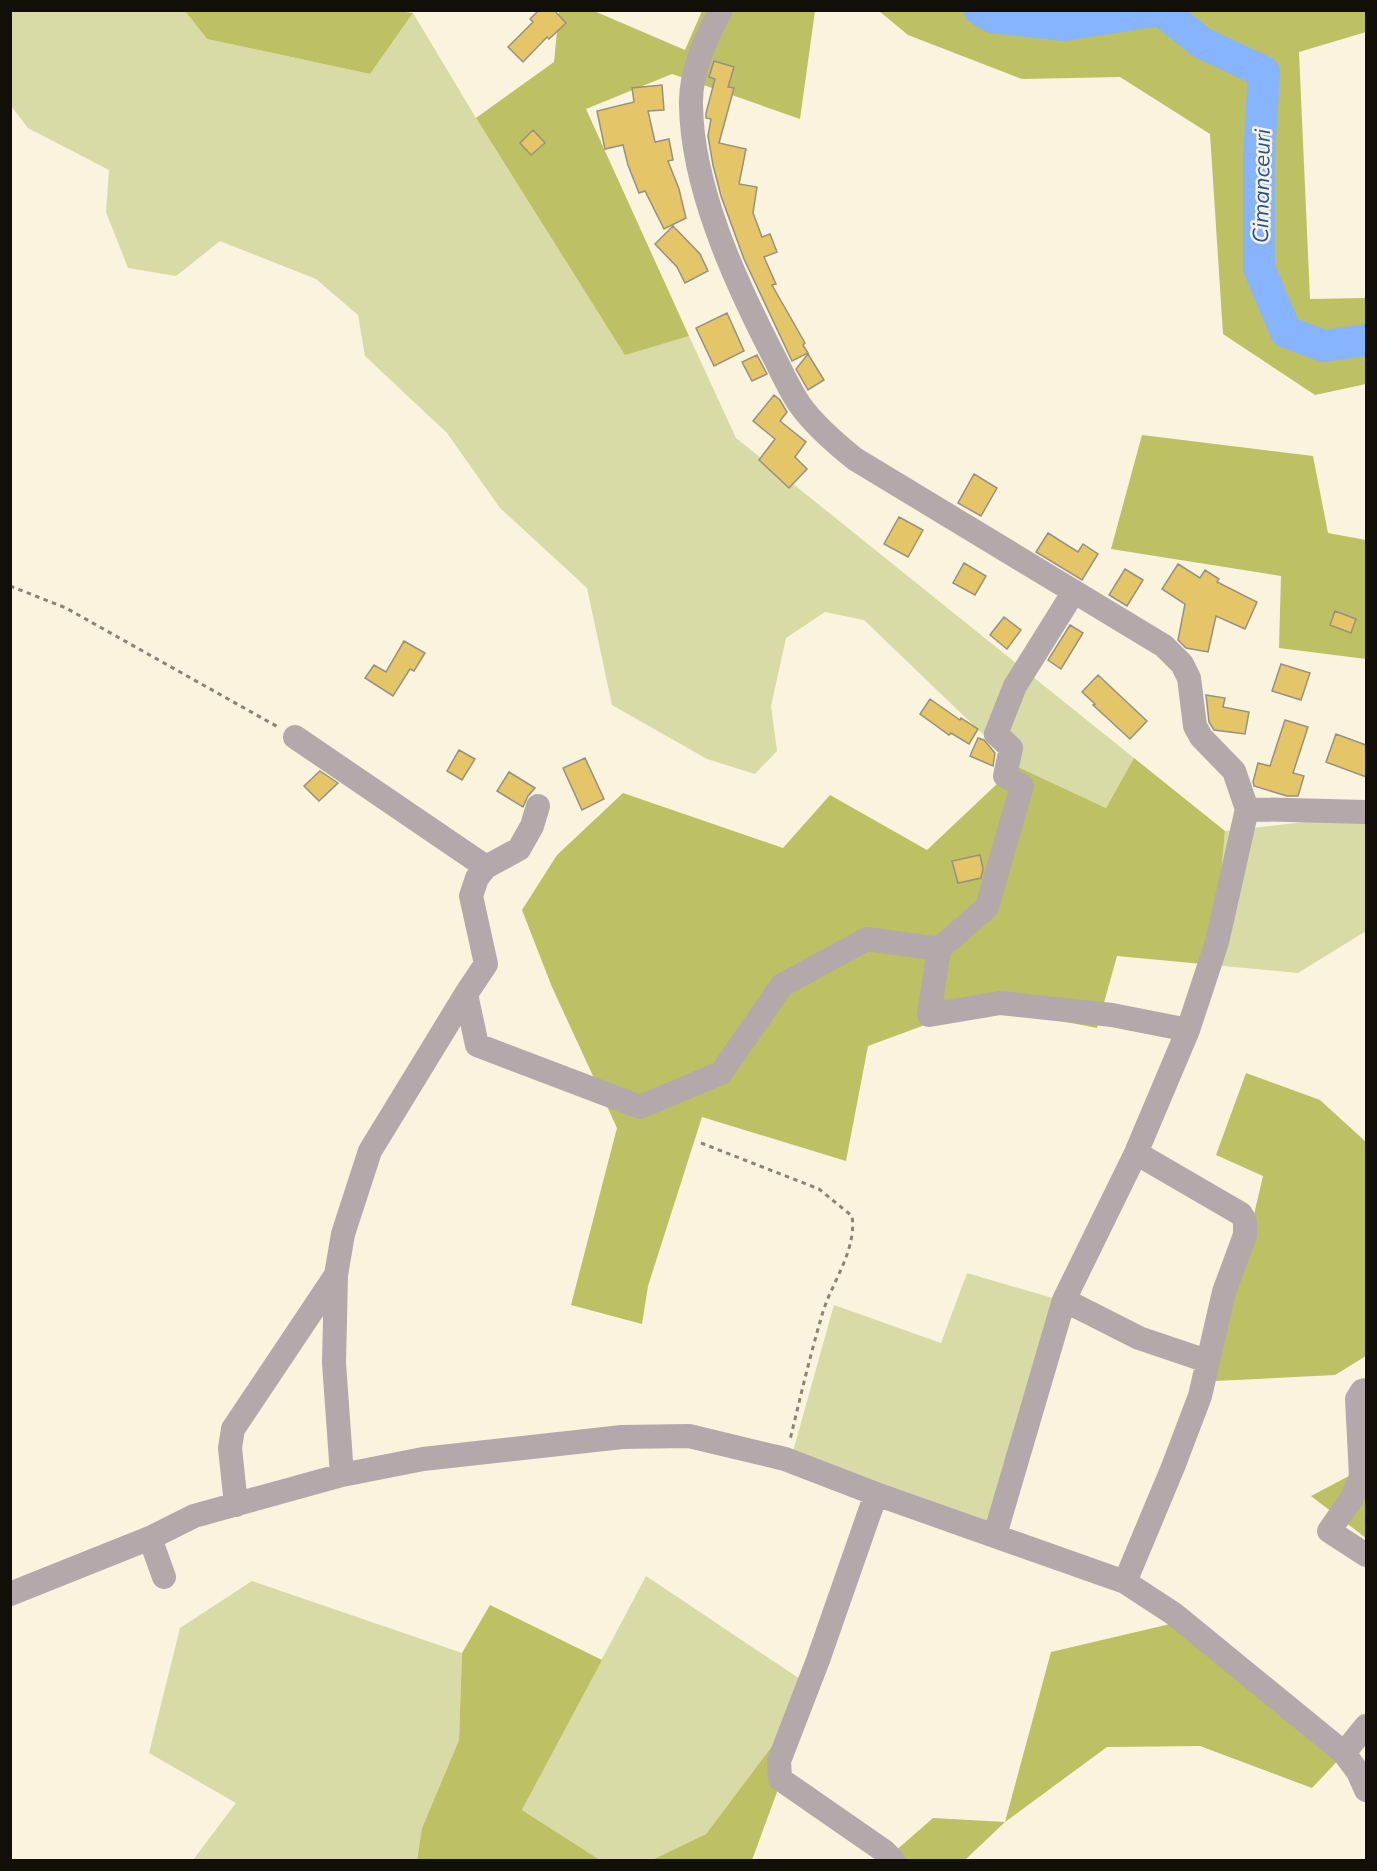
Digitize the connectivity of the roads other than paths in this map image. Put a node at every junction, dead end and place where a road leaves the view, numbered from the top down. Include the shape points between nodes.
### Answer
1 (721, 10) edge
2 (1073, 592) junction
3 (295, 737) road end
4 (538, 806) dead end
5 (1247, 809) junction
6 (1366, 812) edge
7 (486, 867) junction
8 (939, 949) junction
9 (466, 994) junction
10 (1188, 1030) junction
11 (1136, 1153) junction
12 (336, 1275) junction
13 (1064, 1300) junction
14 (1207, 1360) junction
15 (1366, 1390) edge
16 (342, 1475) junction
17 (876, 1494) junction
18 (236, 1504) junction
19 (995, 1535) junction
20 (150, 1538) junction
21 (1366, 1555) edge
22 (164, 1577) dead end
23 (1125, 1582) junction
24 (10, 1594) edge
25 (1366, 1726) edge
26 (1344, 1753) junction
27 (1366, 1790) edge
28 (893, 1860) edge

1 - 2 street via 696,66 690,102 693,140 710,211 745,301 800,405 826,435 855,459
2 - 5 street via 1164,646 1182,664 1189,678 1195,726 1234,771
2 - 8 street via 1015,686 996,734 1011,748 1005,776 1022,786 987,907
3 - 7 street
4 - 7 street via 519,849
5 - 6 street
5 - 10 street via 1217,942
7 - 9 street via 471,896 486,964
8 - 9 street via 867,939 782,985 722,1073 640,1107 477,1045
8 - 10 street via 929,1015 1000,1003 1112,1015
9 - 12 street via 370,1151 343,1234
10 - 11 street
11 - 13 street
11 - 14 street via 1241,1214 1245,1221 1245,1235 1224,1292
12 - 16 street via 334,1362
12 - 18 street via 233,1429 230,1448
13 - 14 street via 1139,1338
13 - 19 street
14 - 23 street via 1200,1396
15 - 21 street via 1357,1399 1361,1478 1329,1531
16 - 17 street via 423,1459 622,1437 689,1436 785,1459
16 - 18 street
17 - 19 street
17 - 28 street via 779,1761 780,1779
18 - 20 street via 194,1516
19 - 23 street
20 - 22 street
20 - 24 street
23 - 26 street via 1174,1614
25 - 26 street
26 - 27 street

